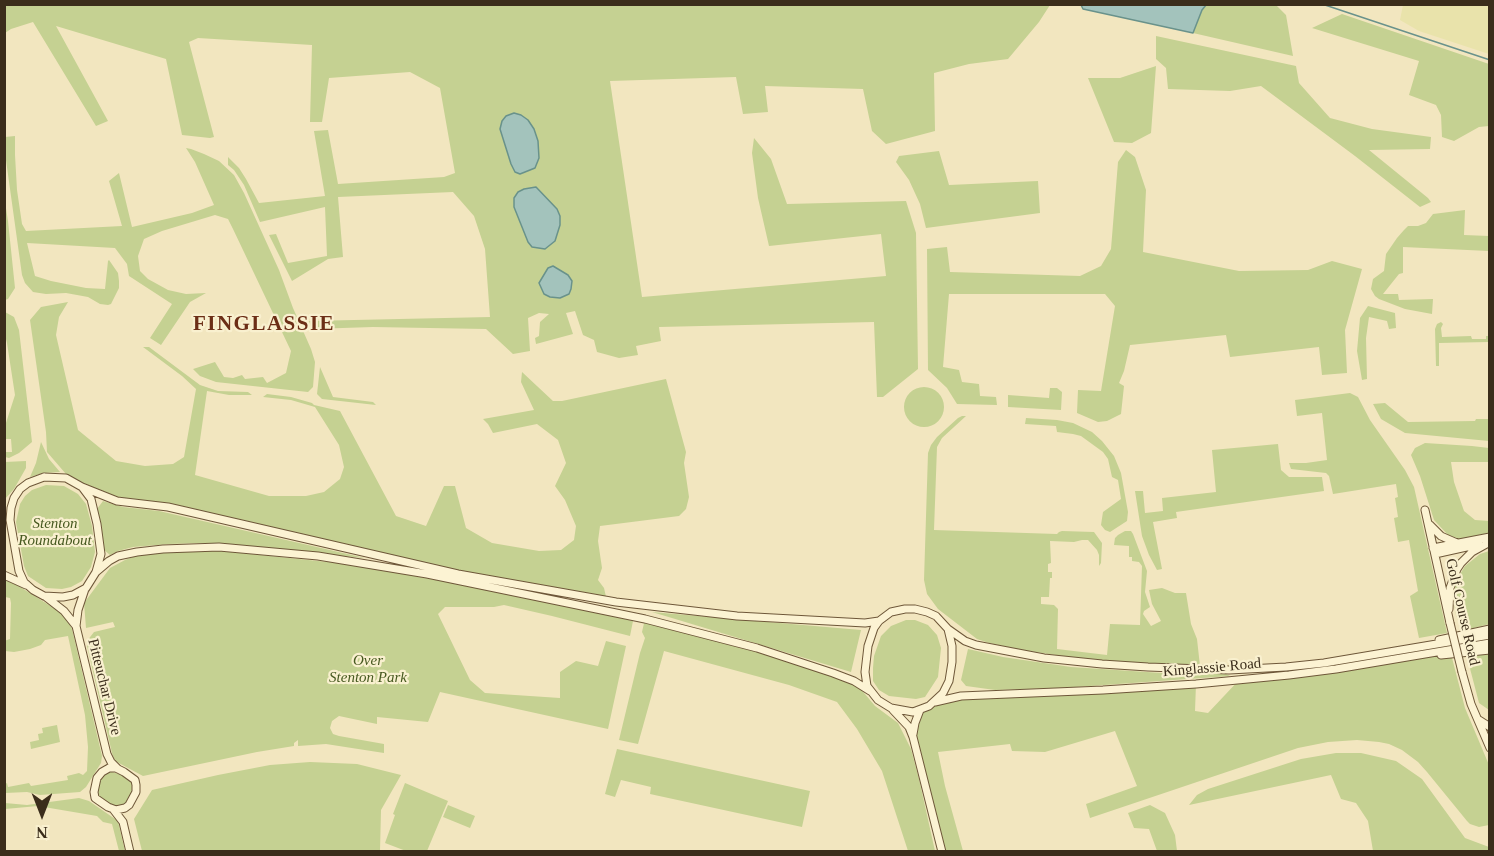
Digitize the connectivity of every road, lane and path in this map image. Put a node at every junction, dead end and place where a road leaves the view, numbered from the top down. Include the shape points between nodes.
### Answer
1 (82, 487) junction
2 (14, 498) junction
3 (4, 506) edge
4 (1425, 510) dead end
5 (1428, 523) junction
6 (1489, 540) edge
7 (1458, 543) junction
8 (1434, 551) junction
9 (96, 572) junction
10 (4, 575) edge
11 (28, 586) junction
12 (86, 588) junction
13 (44, 596) junction
14 (879, 621) junction
15 (1450, 623) junction
16 (76, 626) junction
17 (948, 629) junction
18 (1490, 629) edge
19 (1490, 635) edge
20 (1490, 643) edge
21 (1490, 650) edge
22 (1381, 654) junction
23 (1377, 662) junction
24 (870, 691) junction
25 (935, 702) junction
26 (891, 708) junction
27 (920, 710) junction
28 (1477, 719) junction
29 (1490, 727) edge
30 (913, 737) junction
31 (1489, 744) edge
32 (107, 754) junction
33 (118, 769) junction
34 (102, 772) junction
35 (127, 806) junction
36 (113, 809) junction
37 (123, 822) junction
38 (130, 852) edge
39 (942, 852) edge

1 - 2 main road via 66,478 44,477 24,485
1 - 9 main road via 96,514 101,554
1 - 14 main road via 117,501 168,507 458,574 607,601 737,616
2 - 3 main road
2 - 11 main road via 10,514 14,546 19,571
4 - 5 main road, Golf Course Road
5 - 7 main road via 1441,536
5 - 8 main road, Golf Course Road
6 - 7 main road
6 - 8 main road
6 - 15 main road via 1457,569 1450,588
7 - 8 main road
8 - 15 main road, Golf Course Road
9 - 12 main road
9 - 24 main road via 118,556 164,549 219,547 318,556 645,619 757,648 833,673
10 - 11 main road
11 - 13 main road
12 - 13 main road via 67,597
12 - 16 main road, Pitteuchar Drive
13 - 16 main road, Pitteuchar Drive
14 - 17 main road via 891,612 915,609 936,616
14 - 24 main road via 871,634 866,657
15 - 28 main road, Golf Course Road, bridge
16 - 32 main road, Pitteuchar Drive
17 - 22 main road, Kinglassie Road via 965,642 997,650 1148,668 1286,667
17 - 25 main road via 951,671
18 - 22 main road
19 - 22 main road, Kinglassie Road
20 - 23 main road, Kinglassie Road
21 - 23 main road
23 - 25 main road, Kinglassie Road via 1196,684 961,696
24 - 26 main road
25 - 27 main road
26 - 27 main road
26 - 30 main road
27 - 30 main road
28 - 29 main road
28 - 31 main road, Golf Course Road
30 - 39 main road
32 - 33 main road, Pitteuchar Drive
32 - 34 main road, Pitteuchar Drive
33 - 34 main road
33 - 35 main road via 135,780 136,792
34 - 36 main road via 95,783 95,798
35 - 36 main road
35 - 37 main road
36 - 37 main road
37 - 38 main road

